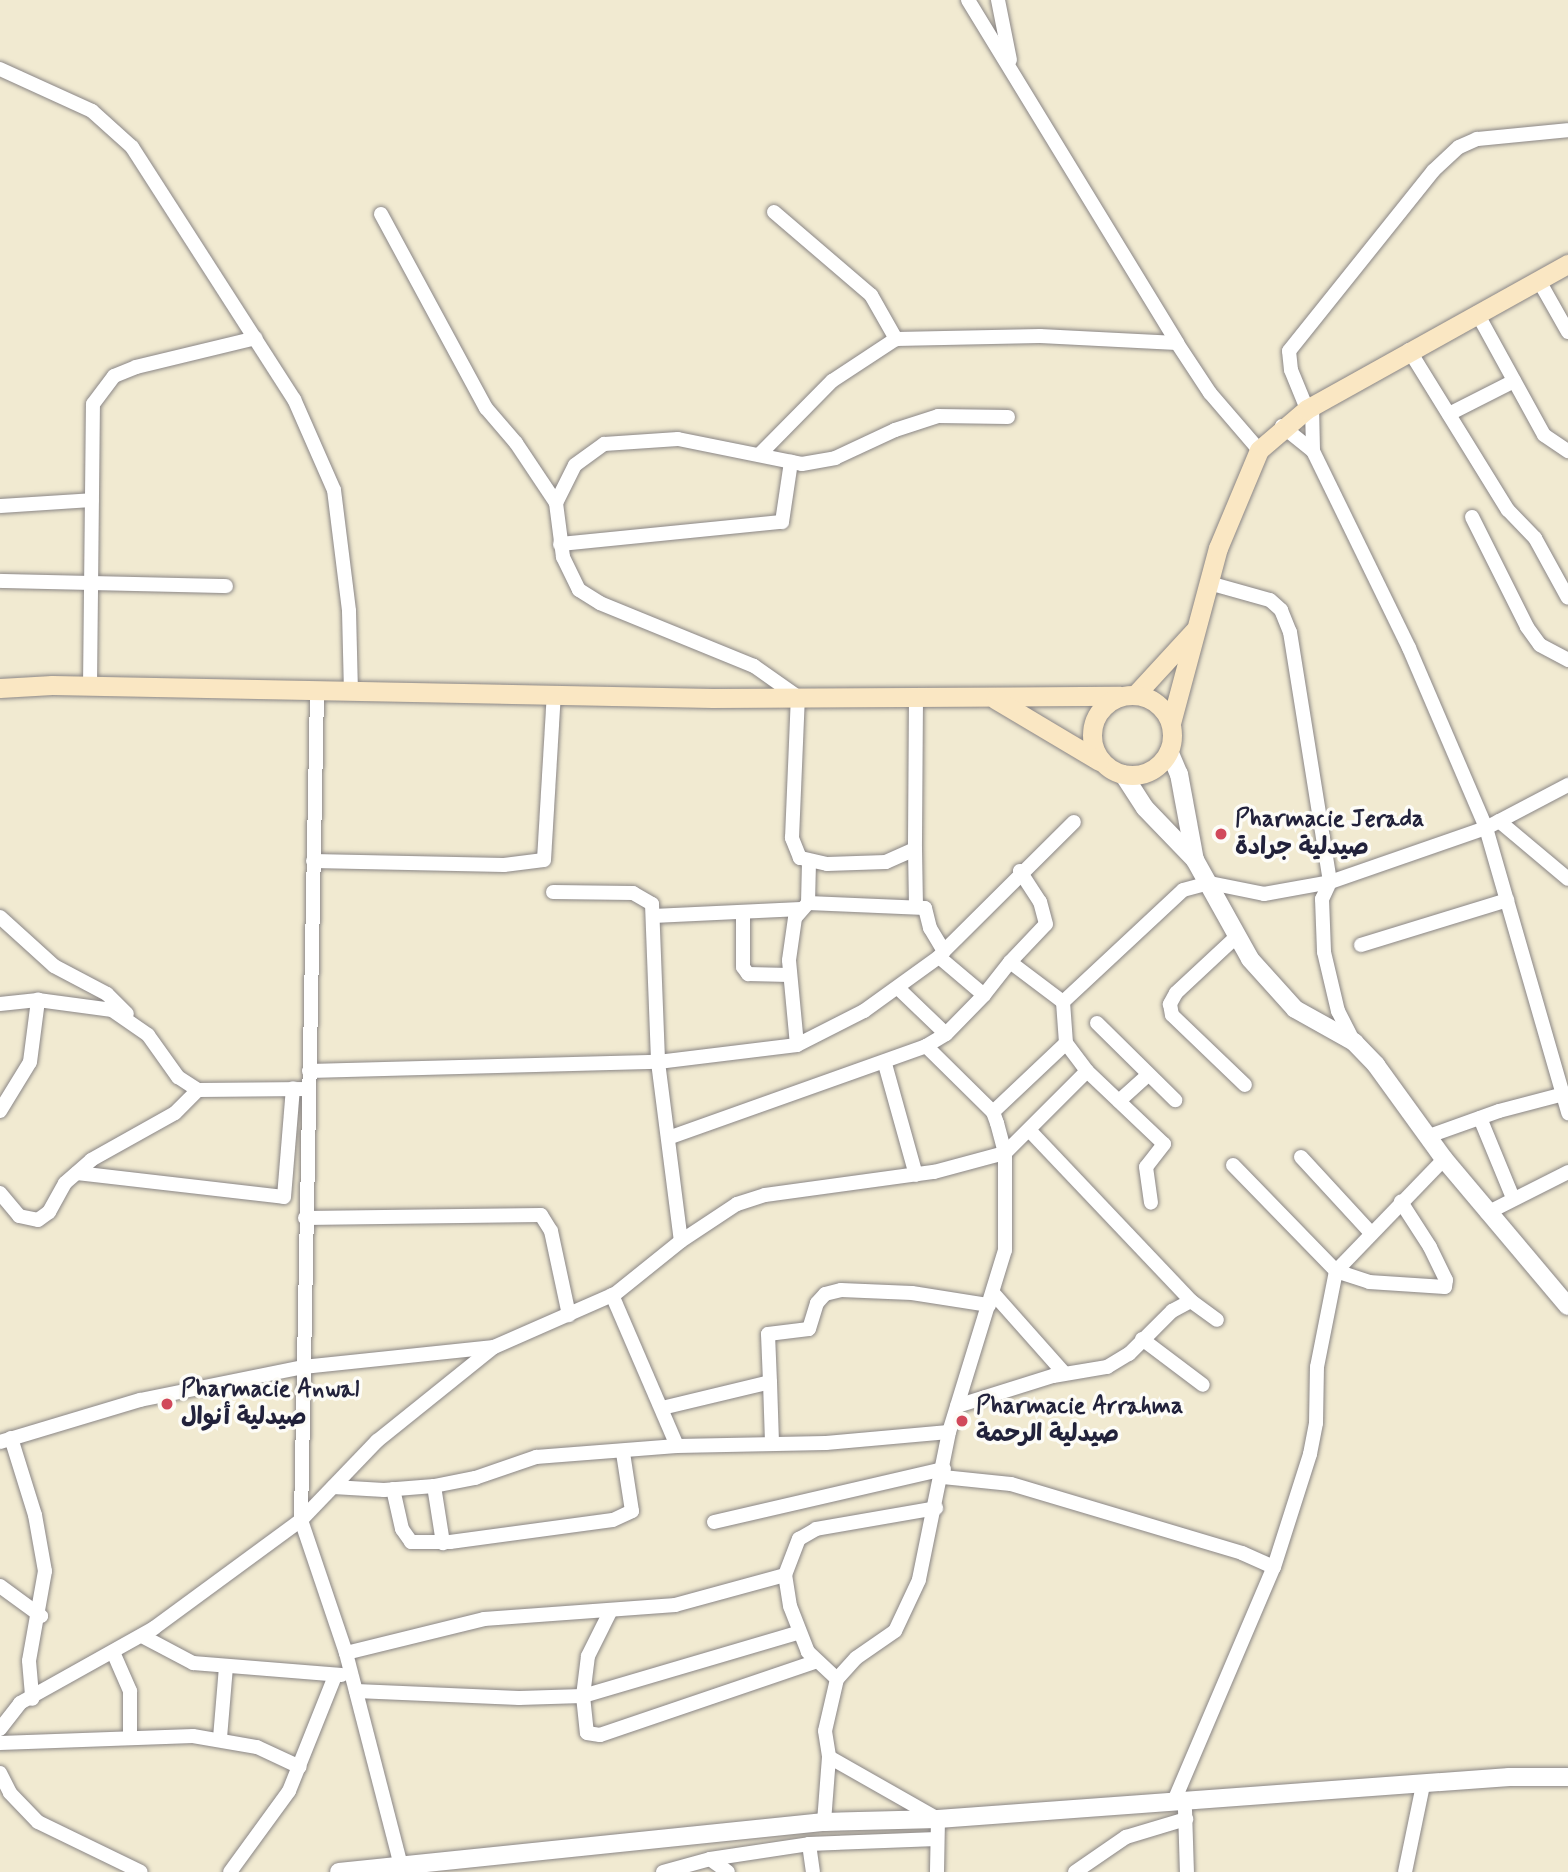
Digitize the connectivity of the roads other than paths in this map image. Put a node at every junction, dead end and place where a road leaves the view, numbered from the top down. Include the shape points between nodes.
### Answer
1 (968, 0) edge
2 (998, 0) edge
3 (0, 69) edge
4 (1013, 70) junction
5 (1568, 130) edge
6 (775, 212) dead end
7 (382, 214) dead end
8 (1568, 264) edge
9 (1538, 279) junction
10 (1477, 313) junction
11 (1568, 332) edge
12 (256, 338) junction
13 (896, 339) junction
14 (1177, 344) junction
15 (1409, 350) junction
16 (1514, 381) junction
17 (1309, 407) junction
18 (1449, 414) junction
19 (1008, 417) dead end
20 (1282, 426) junction
21 (1259, 450) junction
22 (1313, 451) junction
23 (1568, 452) edge
24 (760, 454) junction
25 (791, 462) junction
26 (92, 500) junction
27 (555, 503) junction
28 (0, 506) edge
29 (1472, 517) dead end
30 (560, 544) junction
31 (0, 581) edge
32 (92, 583) junction
33 (1209, 583) junction
34 (226, 586) dead end
35 (1568, 598) edge
36 (1197, 628) junction
37 (1568, 660) edge
38 (90, 686) junction
39 (0, 688) edge
40 (351, 691) junction
41 (317, 692) junction
42 (554, 694) junction
43 (1128, 695) junction
44 (798, 697) junction
45 (916, 698) junction
46 (995, 698) junction
47 (1171, 723) junction
48 (1169, 751) junction
49 (1105, 765) junction
50 (1123, 774) junction
51 (1568, 785) edge
52 (1074, 822) dead end
53 (1493, 825) junction
54 (915, 849) junction
55 (1195, 860) junction
56 (313, 861) junction
57 (809, 862) junction
58 (1020, 871) junction
59 (1568, 879) edge
60 (1330, 882) junction
61 (1210, 883) junction
62 (553, 892) dead end
63 (1507, 900) junction
64 (916, 905) junction
65 (805, 906) junction
66 (743, 915) junction
67 (653, 916) junction
68 (0, 917) edge
69 (1236, 937) junction
70 (1361, 945) dead end
71 (941, 954) junction
72 (1010, 962) junction
73 (789, 975) junction
74 (899, 989) junction
75 (984, 995) junction
76 (38, 1000) junction
77 (1063, 1002) junction
78 (0, 1004) edge
79 (132, 1020) junction
80 (1097, 1023) dead end
81 (946, 1034) junction
82 (1354, 1042) junction
83 (1066, 1043) junction
84 (797, 1045) junction
85 (926, 1046) junction
86 (658, 1062) junction
87 (885, 1064) junction
88 (309, 1070) junction
89 (1087, 1071) junction
90 (1148, 1075) junction
91 (1245, 1085) dead end
92 (300, 1088) junction
93 (198, 1090) junction
94 (1564, 1094) junction
95 (1175, 1100) dead end
96 (1119, 1101) junction
97 (0, 1111) edge
98 (993, 1112) junction
99 (1568, 1113) edge
100 (1480, 1118) junction
101 (1029, 1130) junction
102 (1429, 1136) junction
103 (668, 1138) junction
104 (1005, 1153) junction
105 (1301, 1157) dead end
106 (1444, 1159) junction
107 (1233, 1165) dead end
108 (1568, 1172) edge
109 (77, 1173) junction
110 (916, 1175) junction
111 (0, 1193) edge
112 (1513, 1198) junction
113 (1401, 1202) junction
114 (1151, 1203) dead end
115 (1487, 1213) junction
116 (305, 1218) junction
117 (1370, 1232) junction
118 (681, 1241) junction
119 (1336, 1271) junction
120 (612, 1295) junction
121 (991, 1299) junction
122 (1191, 1301) junction
123 (1568, 1306) edge
124 (569, 1315) junction
125 (1217, 1320) dead end
126 (1142, 1339) junction
127 (494, 1347) junction
128 (303, 1367) junction
129 (1064, 1373) junction
130 (770, 1382) junction
131 (1203, 1385) dead end
132 (957, 1406) junction
133 (662, 1408) junction
134 (949, 1432) junction
135 (6, 1440) edge
136 (772, 1443) junction
137 (677, 1446) junction
138 (623, 1453) junction
139 (944, 1473) junction
140 (434, 1486) junction
141 (333, 1487) junction
142 (393, 1489) junction
143 (936, 1508) junction
144 (301, 1520) junction
145 (714, 1522) dead end
146 (443, 1543) junction
147 (1273, 1567) junction
148 (785, 1574) junction
149 (0, 1586) edge
150 (610, 1612) junction
151 (41, 1616) junction
152 (797, 1633) junction
153 (142, 1636) junction
154 (113, 1652) junction
155 (346, 1653) junction
156 (815, 1662) junction
157 (226, 1667) junction
158 (352, 1674) junction
159 (335, 1676) junction
160 (837, 1679) junction
161 (356, 1692) junction
162 (583, 1696) junction
163 (32, 1699) junction
164 (0, 1729) edge
165 (130, 1735) junction
166 (220, 1738) junction
167 (0, 1743) edge
168 (829, 1758) junction
169 (300, 1767) junction
170 (0, 1773) edge
171 (1568, 1777) edge
172 (1423, 1786) junction
173 (1180, 1800) junction
174 (938, 1819) junction
175 (1186, 1819) junction
176 (824, 1822) junction
177 (937, 1839) junction
178 (809, 1844) junction
179 (710, 1859) junction
180 (401, 1866) junction
181 (141, 1872) edge
182 (230, 1872) edge
183 (339, 1872) edge
184 (663, 1872) edge
185 (728, 1872) edge
186 (813, 1872) edge
187 (937, 1872) edge
188 (1075, 1872) edge
189 (1187, 1872) edge
190 (1405, 1872) edge

1 - 4 street
2 - 4 street
3 - 12 street via 92,111 132,147
4 - 14 street
5 - 17 street via 1477,139 1459,147 1433,171 1289,351 1291,370
6 - 13 street via 871,295
7 - 27 street via 486,408 516,443
8 - 9 main road
9 - 10 main road
9 - 11 street
10 - 15 main road
10 - 16 street
12 - 26 street via 174,356 114,376 91,413
12 - 40 street via 294,399 334,490 349,611
13 - 14 street via 1040,335
13 - 24 street via 823,388
14 - 21 street via 1210,393
15 - 17 main road
15 - 18 street
16 - 18 street
16 - 23 street via 1544,435
17 - 20 main road
17 - 22 street
18 - 35 street via 1508,510 1535,538
19 - 25 street via 938,416 835,458
20 - 21 main road
20 - 22 street
21 - 33 main road via 1233,503
22 - 53 street
24 - 25 street
24 - 27 street via 678,439 604,444 575,465
25 - 30 street via 782,522
26 - 28 street
26 - 32 street
27 - 30 street
29 - 37 street via 1527,627 1540,645
30 - 44 street via 566,570 579,590 600,603 754,666
31 - 32 street
32 - 34 street
32 - 38 street
33 - 36 main road
33 - 60 street via 1256,594 1281,610 1290,632
36 - 43 main road
36 - 47 main road
38 - 39 main road
38 - 41 main road
40 - 41 main road
40 - 42 main road
41 - 56 street
42 - 44 main road
42 - 56 street via 544,860 504,865
43 - 46 main road
43 - 47 main road via 1158,704
43 - 49 main road via 1100,709 1094,720 1092,744
44 - 45 main road
44 - 57 street via 792,838 795,852
45 - 46 main road
45 - 54 street
46 - 49 main road
47 - 48 main road
48 - 50 main road via 1150,771
48 - 55 street via 1179,774
49 - 50 main road
50 - 55 street via 1145,808
51 - 53 street
52 - 58 street
53 - 59 street
53 - 60 street
53 - 63 street
54 - 57 street via 886,862
54 - 64 street
55 - 61 street
56 - 88 street
57 - 65 street
58 - 71 street
58 - 72 street via 1040,902 1046,923
60 - 61 street via 1265,894
60 - 82 street via 1322,899 1324,952 1338,1012
61 - 69 street
61 - 77 street via 1175,896
62 - 67 street via 632,893 652,904
63 - 70 street
63 - 94 street
64 - 65 street
64 - 71 street via 925,908
65 - 66 street
65 - 73 street via 796,918
66 - 67 street
66 - 73 street via 743,967 748,974
67 - 86 street
68 - 79 street via 43,958 107,994
69 - 82 street via 1295,1009
69 - 91 street via 1170,1004 1172,1015
71 - 74 street
71 - 75 street
72 - 75 street
72 - 77 street
73 - 84 street
74 - 81 street
74 - 84 street
75 - 81 street
76 - 78 street
76 - 79 street via 90,1004
76 - 97 street via 30,1062
77 - 83 street
79 - 93 street via 162,1049 178,1077
80 - 90 street
81 - 85 street
82 - 102 street via 1396,1089
83 - 89 street
83 - 98 street
84 - 86 street
85 - 87 street
85 - 98 street
86 - 88 street
86 - 103 street
87 - 103 street
87 - 110 street
88 - 92 street
89 - 96 street
89 - 101 street
90 - 95 street
90 - 96 street
92 - 93 street
92 - 109 street via 284,1196
92 - 116 street
93 - 109 street via 176,1113
94 - 99 street
94 - 100 street
96 - 114 street via 1164,1144 1146,1167
98 - 104 street
100 - 102 street
100 - 112 street
101 - 104 street
101 - 122 street
102 - 106 street
103 - 118 street
104 - 110 street
104 - 121 street via 1005,1250
105 - 117 street
106 - 113 street
106 - 115 street
107 - 119 street
108 - 112 street
109 - 111 street via 38,1220 19,1216
110 - 118 street via 765,1195 737,1204
112 - 115 street
113 - 117 street
113 - 119 street via 1430,1247 1445,1287 1369,1282
115 - 123 street
116 - 124 street via 541,1215 551,1231
116 - 128 street
117 - 119 street
118 - 120 street
119 - 147 street via 1317,1367 1310,1454
120 - 124 street
120 - 133 street
121 - 129 street
121 - 130 street via 841,1290 825,1294 817,1303 809,1329 768,1334
121 - 132 street
122 - 125 street
122 - 126 street via 1172,1311
124 - 127 street
126 - 129 street via 1129,1354 1107,1367
126 - 131 street
127 - 128 street
127 - 141 street via 377,1441
128 - 135 street via 140,1400
128 - 144 street
129 - 132 street
130 - 133 street
130 - 136 street
132 - 134 street
133 - 137 street
134 - 136 street
134 - 139 street
135 - 151 street via 44,1559
136 - 137 street
137 - 138 street
138 - 140 street via 536,1457 475,1478
138 - 146 street via 633,1504 626,1517
139 - 143 street
139 - 145 street
139 - 147 street via 1011,1484 1242,1553
140 - 142 street
140 - 146 street
141 - 142 street
141 - 144 street
142 - 146 street via 406,1538
143 - 148 street via 816,1529 799,1539
143 - 160 street via 919,1580 904,1618
144 - 153 street
144 - 155 street
147 - 173 street
148 - 150 street via 675,1605
148 - 152 street
149 - 151 street
150 - 155 street via 545,1612 484,1619
150 - 162 street via 588,1656
151 - 163 street via 29,1661
152 - 156 street
152 - 162 street
153 - 154 street
153 - 157 street via 193,1663
154 - 163 street
154 - 165 street via 130,1692
155 - 158 street
156 - 160 street
156 - 162 street via 593,1736 585,1728
157 - 159 street
157 - 166 street
158 - 159 street
158 - 161 street
159 - 169 street
160 - 168 street via 825,1731
161 - 162 street
161 - 180 street
163 - 164 street via 20,1703
165 - 166 street
165 - 167 street
166 - 169 street via 257,1746
168 - 174 street
168 - 176 street
169 - 182 street via 276,1814
170 - 181 street via 10,1793 38,1822
171 - 172 street
172 - 173 street
172 - 190 street
173 - 174 street
173 - 175 street
174 - 176 street
174 - 177 street
175 - 188 street via 1126,1837
175 - 189 street
176 - 180 street
177 - 178 street
177 - 187 street
178 - 179 street
178 - 186 street
179 - 184 street
179 - 185 street
180 - 183 street

